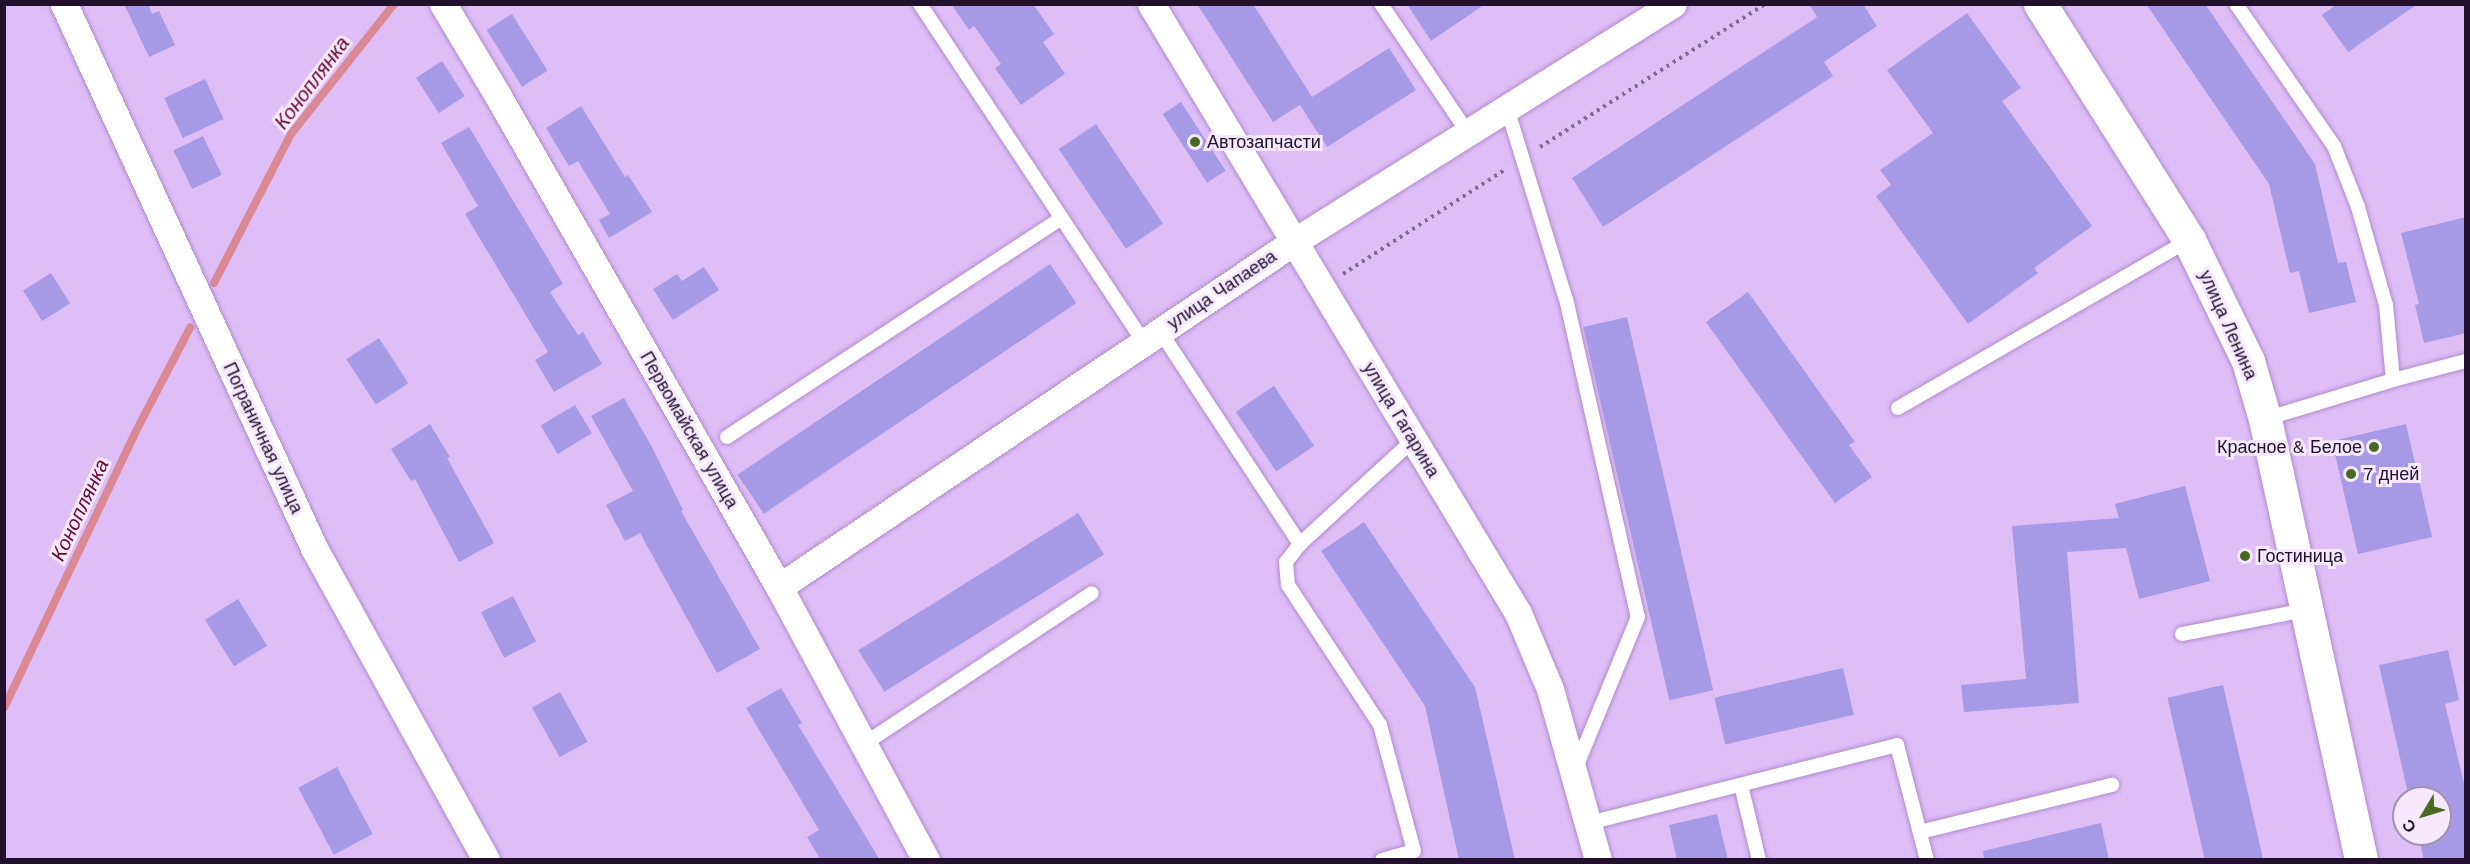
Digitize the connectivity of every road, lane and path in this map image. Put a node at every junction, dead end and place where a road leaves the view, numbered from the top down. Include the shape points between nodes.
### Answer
1 (64, 4) edge
2 (442, 4) edge
3 (920, 4) edge
4 (1151, 4) edge
5 (1381, 4) edge
6 (1673, 4) edge
7 (1765, 4) edge
8 (2040, 4) edge
9 (2236, 4) edge
10 (1507, 108) junction
11 (1468, 133) junction
12 (1522, 158) junction
13 (1062, 218) junction
14 (2189, 240) junction
15 (1295, 241) junction
16 (1323, 287) junction
17 (1152, 337) junction
18 (2466, 361) edge
19 (2392, 380) junction
20 (1898, 408) dead end
21 (2265, 419) junction
22 (727, 437) dead end
23 (1413, 440) junction
24 (1300, 544) junction
25 (779, 587) junction
26 (1092, 594) dead end
27 (2306, 610) junction
28 (2182, 634) dead end
29 (864, 744) junction
30 (1574, 772) junction
31 (1741, 785) junction
32 (2112, 785) dead end
33 (1589, 823) junction
34 (1920, 832) junction
35 (1385, 859) edge
36 (486, 860) edge
37 (926, 860) edge
38 (1598, 860) edge
39 (1759, 860) edge
40 (1927, 860) edge
41 (2361, 860) edge

1 - 36 street, Пограничная улица via 314,548
2 - 25 street, Первомайская улица
3 - 13 lane
4 - 15 street, улица Гагарина
5 - 11 lane
6 - 10 street, улица Чапаева
7 - 12 path
8 - 14 main road, улица Ленина
9 - 19 lane via 2334,146 2358,207 2386,304
10 - 11 street, улица Чапаева
10 - 12 lane
11 - 15 street, улица Чапаева
12 - 16 path
12 - 30 lane via 1567,303 1638,617
13 - 17 lane
13 - 22 lane
14 - 20 lane
14 - 21 main road, улица Ленина via 2248,361
15 - 16 street, улица Гагарина
15 - 17 street, улица Чапаева
16 - 23 street, улица Гагарина
17 - 24 lane
17 - 25 street, улица Чапаева
18 - 19 lane
19 - 21 lane
21 - 27 main road, улица Ленина
23 - 24 lane
23 - 30 street, улица Гагарина via 1518,613 1550,689
24 - 35 lane via 1286,562 1288,585 1380,725 1414,851
25 - 29 street, Первомайская улица
26 - 29 lane
27 - 28 lane
27 - 41 main road, улица Ленина
29 - 37 street, Первомайская улица
30 - 33 street, улица Гагарина
31 - 33 lane
31 - 34 lane via 1897,745
31 - 39 lane
32 - 34 lane
33 - 38 street, улица Гагарина
34 - 40 lane

